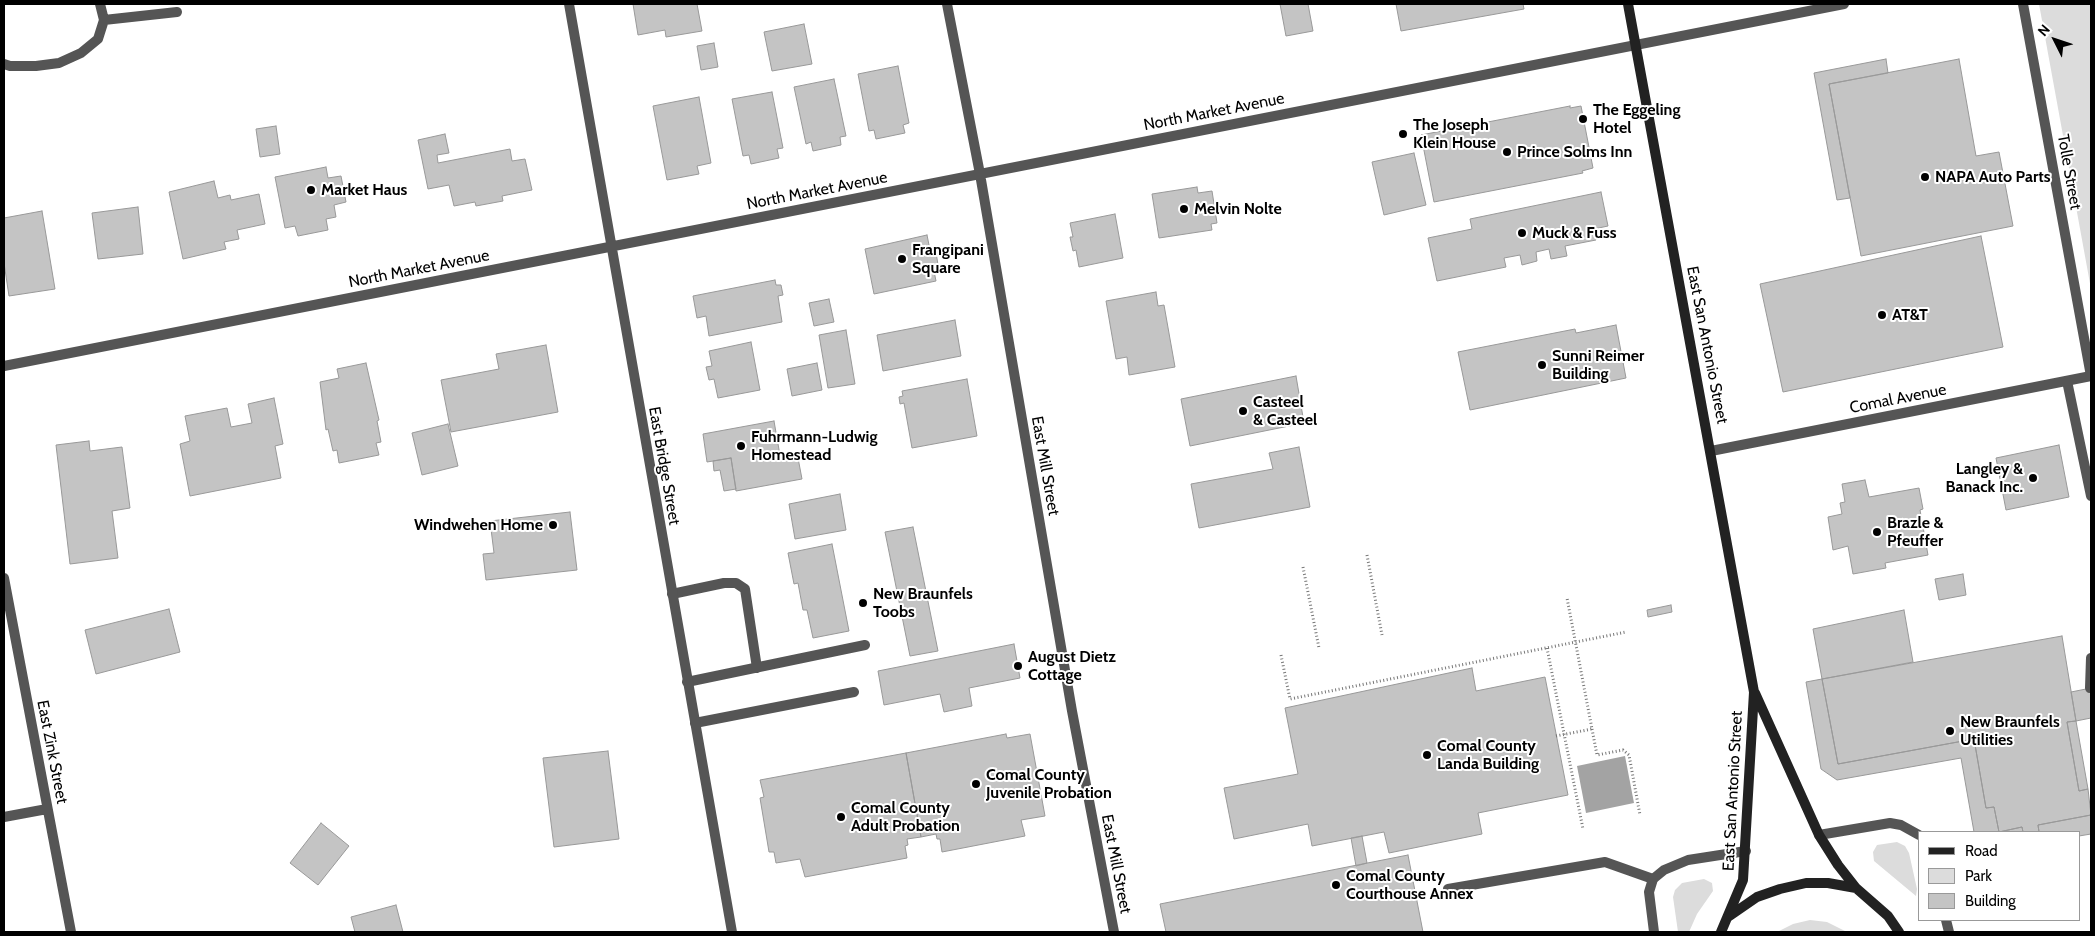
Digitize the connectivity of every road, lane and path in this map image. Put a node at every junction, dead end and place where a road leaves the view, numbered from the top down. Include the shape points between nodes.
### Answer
1 (100, 4) edge
2 (569, 4) edge
3 (947, 4) edge
4 (1628, 4) edge
5 (1844, 4) edge
6 (2023, 4) edge
7 (177, 12) dead end
8 (104, 20) junction
9 (1635, 44) junction
10 (4, 64) edge
11 (980, 174) junction
12 (610, 247) junction
13 (4, 366) edge
14 (2091, 376) edge
15 (2067, 381) junction
16 (1711, 451) junction
17 (2091, 496) edge
18 (1367, 555) dead end
19 (1303, 567) dead end
20 (4, 578) edge
21 (672, 594) junction
22 (1567, 598) dead end
23 (1626, 632) dead end
24 (1382, 635) dead end
25 (1576, 642) junction
26 (865, 645) dead end
27 (1319, 648) dead end
28 (1547, 648) junction
29 (1281, 655) dead end
30 (2091, 658) edge
31 (757, 668) junction
32 (688, 682) junction
33 (2090, 688) dead end
34 (854, 692) dead end
35 (1754, 692) junction
36 (695, 723) junction
37 (1592, 729) junction
38 (1564, 735) junction
39 (1556, 736) dead end
40 (47, 809) junction
41 (1640, 815) dead end
42 (4, 817) edge
43 (1583, 829) dead end
44 (1918, 834) edge
45 (1819, 835) junction
46 (1746, 851) junction
47 (1654, 880) junction
48 (1856, 888) junction
49 (1448, 889) dead end
50 (1728, 918) junction
51 (71, 932) edge
52 (732, 932) edge
53 (1114, 932) edge
54 (1654, 932) edge
55 (1721, 932) edge
56 (1899, 932) edge

1 - 8 street
2 - 12 street, East Bridge Street
3 - 11 street, East Mill Street
4 - 9 main road, East San Antonio Street
5 - 9 street, North Market Avenue
6 - 14 street, Tolle Street
7 - 8 street
8 - 10 street via 98,38 81,54 36,66
9 - 11 street, North Market Avenue
9 - 16 main road, East San Antonio Street
11 - 12 street, North Market Avenue
11 - 53 street, East Mill Street via 1072,711
12 - 13 street, North Market Avenue
12 - 21 street, East Bridge Street
14 - 15 street, Comal Avenue
15 - 16 street, Comal Avenue
15 - 17 street
16 - 35 main road, East San Antonio Street
18 - 24 path
19 - 27 path
20 - 40 street, East Zink Street
21 - 31 street via 724,583 736,583 745,589
21 - 32 street, East Bridge Street
22 - 25 path
23 - 25 path
25 - 28 path
25 - 37 path
26 - 31 street
28 - 29 path via 1290,699
28 - 38 path
30 - 33 street
31 - 32 street
32 - 36 street, East Bridge Street
34 - 36 street
35 - 45 main road, East San Antonio Street
35 - 46 main road, East San Antonio Street
36 - 52 street, East Bridge Street
37 - 38 path
37 - 41 path via 1597,755 1623,750 1629,756
38 - 39 path
38 - 43 path
40 - 42 street
40 - 51 street, East Zink Street
44 - 45 street via 1901,824 1890,823
45 - 48 main road, East San Antonio Street
46 - 47 street via 1688,860 1664,870
46 - 50 main road, East San Antonio Street via 1743,880
47 - 49 street via 1605,862
47 - 54 street via 1649,892
48 - 50 main road via 1806,883 1757,897
48 - 56 main road, East San Antonio Street via 1888,916
50 - 55 main road, East San Antonio Street

